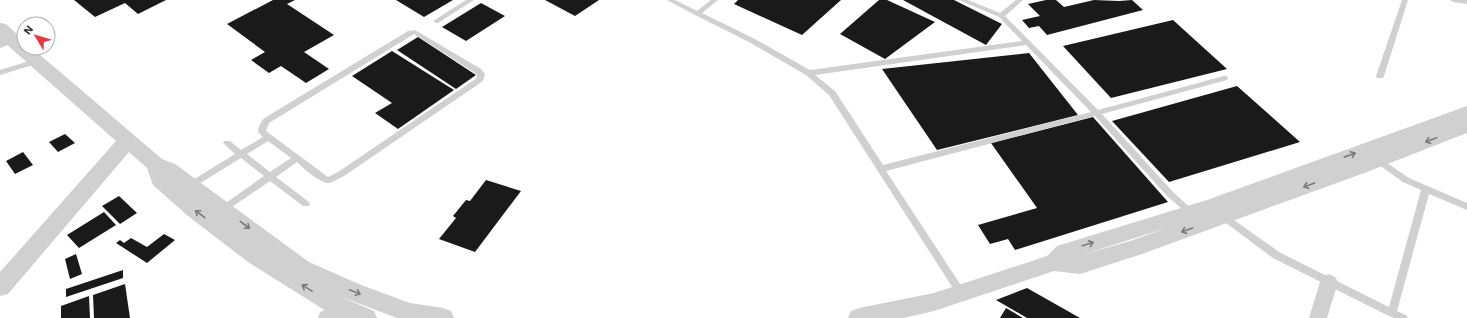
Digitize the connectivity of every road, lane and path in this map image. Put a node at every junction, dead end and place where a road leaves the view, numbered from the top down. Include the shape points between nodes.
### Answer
1 (471, 0) edge
2 (670, 0) edge
3 (715, 0) edge
4 (962, 0) edge
5 (1020, 0) edge
6 (1405, 0) edge
7 (1453, 0) edge
8 (972, 2) edge
9 (1467, 2) edge
10 (697, 14) junction
11 (1000, 16) junction
12 (436, 21) dead end
13 (4, 37) edge
14 (1026, 43) junction
15 (36, 61) junction
16 (0, 73) edge
17 (809, 73) junction
18 (1380, 76) dead end
19 (1224, 78) dead end
20 (1467, 112) edge
21 (1097, 113) junction
22 (1467, 126) edge
23 (268, 136) junction
24 (127, 141) junction
25 (227, 143) dead end
26 (241, 154) junction
27 (297, 158) junction
28 (1378, 160) junction
29 (155, 164) junction
30 (881, 169) junction
31 (270, 177) junction
32 (191, 185) junction
33 (1426, 189) junction
34 (306, 204) dead end
35 (1467, 207) edge
36 (223, 209) junction
37 (1218, 211) junction
38 (1190, 212) junction
39 (1054, 262) junction
40 (1329, 282) junction
41 (0, 287) edge
42 (961, 294) junction
43 (1392, 313) junction
44 (336, 314) edge
45 (868, 317) edge
46 (366, 318) edge
47 (443, 318) edge
48 (1318, 318) edge
49 (1403, 318) edge

1 - 12 lane
2 - 10 lane
3 - 10 lane
4 - 8 lane
5 - 11 lane
6 - 18 lane
7 - 9 lane
8 - 11 lane
10 - 17 lane via 751,40
11 - 14 lane
13 - 15 street
14 - 17 lane
14 - 21 lane
15 - 16 lane
15 - 24 street
17 - 30 lane via 832,93
19 - 21 lane
37 -> 20 street
21 - 30 lane
21 - 38 lane via 1170,194
22 -> 28 street
23 - 26 lane
23 - 27 lane
23 - 27 lane via 262,132 266,121 410,33 419,33 481,74 480,79 334,178 323,178
24 - 29 street
24 - 41 street
25 - 26 lane
26 - 31 lane
26 - 32 lane
27 - 31 lane
28 - 33 lane via 1406,180
28 -> 37 street
29 - 32 street via 168,169
44 -> 29 street via 309,289 255,256 195,210 160,180
30 - 42 lane
31 - 34 lane
31 - 36 lane
32 - 36 street
33 - 35 lane
33 - 43 lane
36 -> 47 street via 301,268 353,292 410,312
37 - 38 street
37 -> 39 street via 1134,248 1080,265
37 - 40 lane via 1276,255
39 -> 38 street via 1064,252
39 - 42 street
40 - 43 lane
40 - 48 street
42 - 45 street
43 - 49 lane
44 - 46 street

